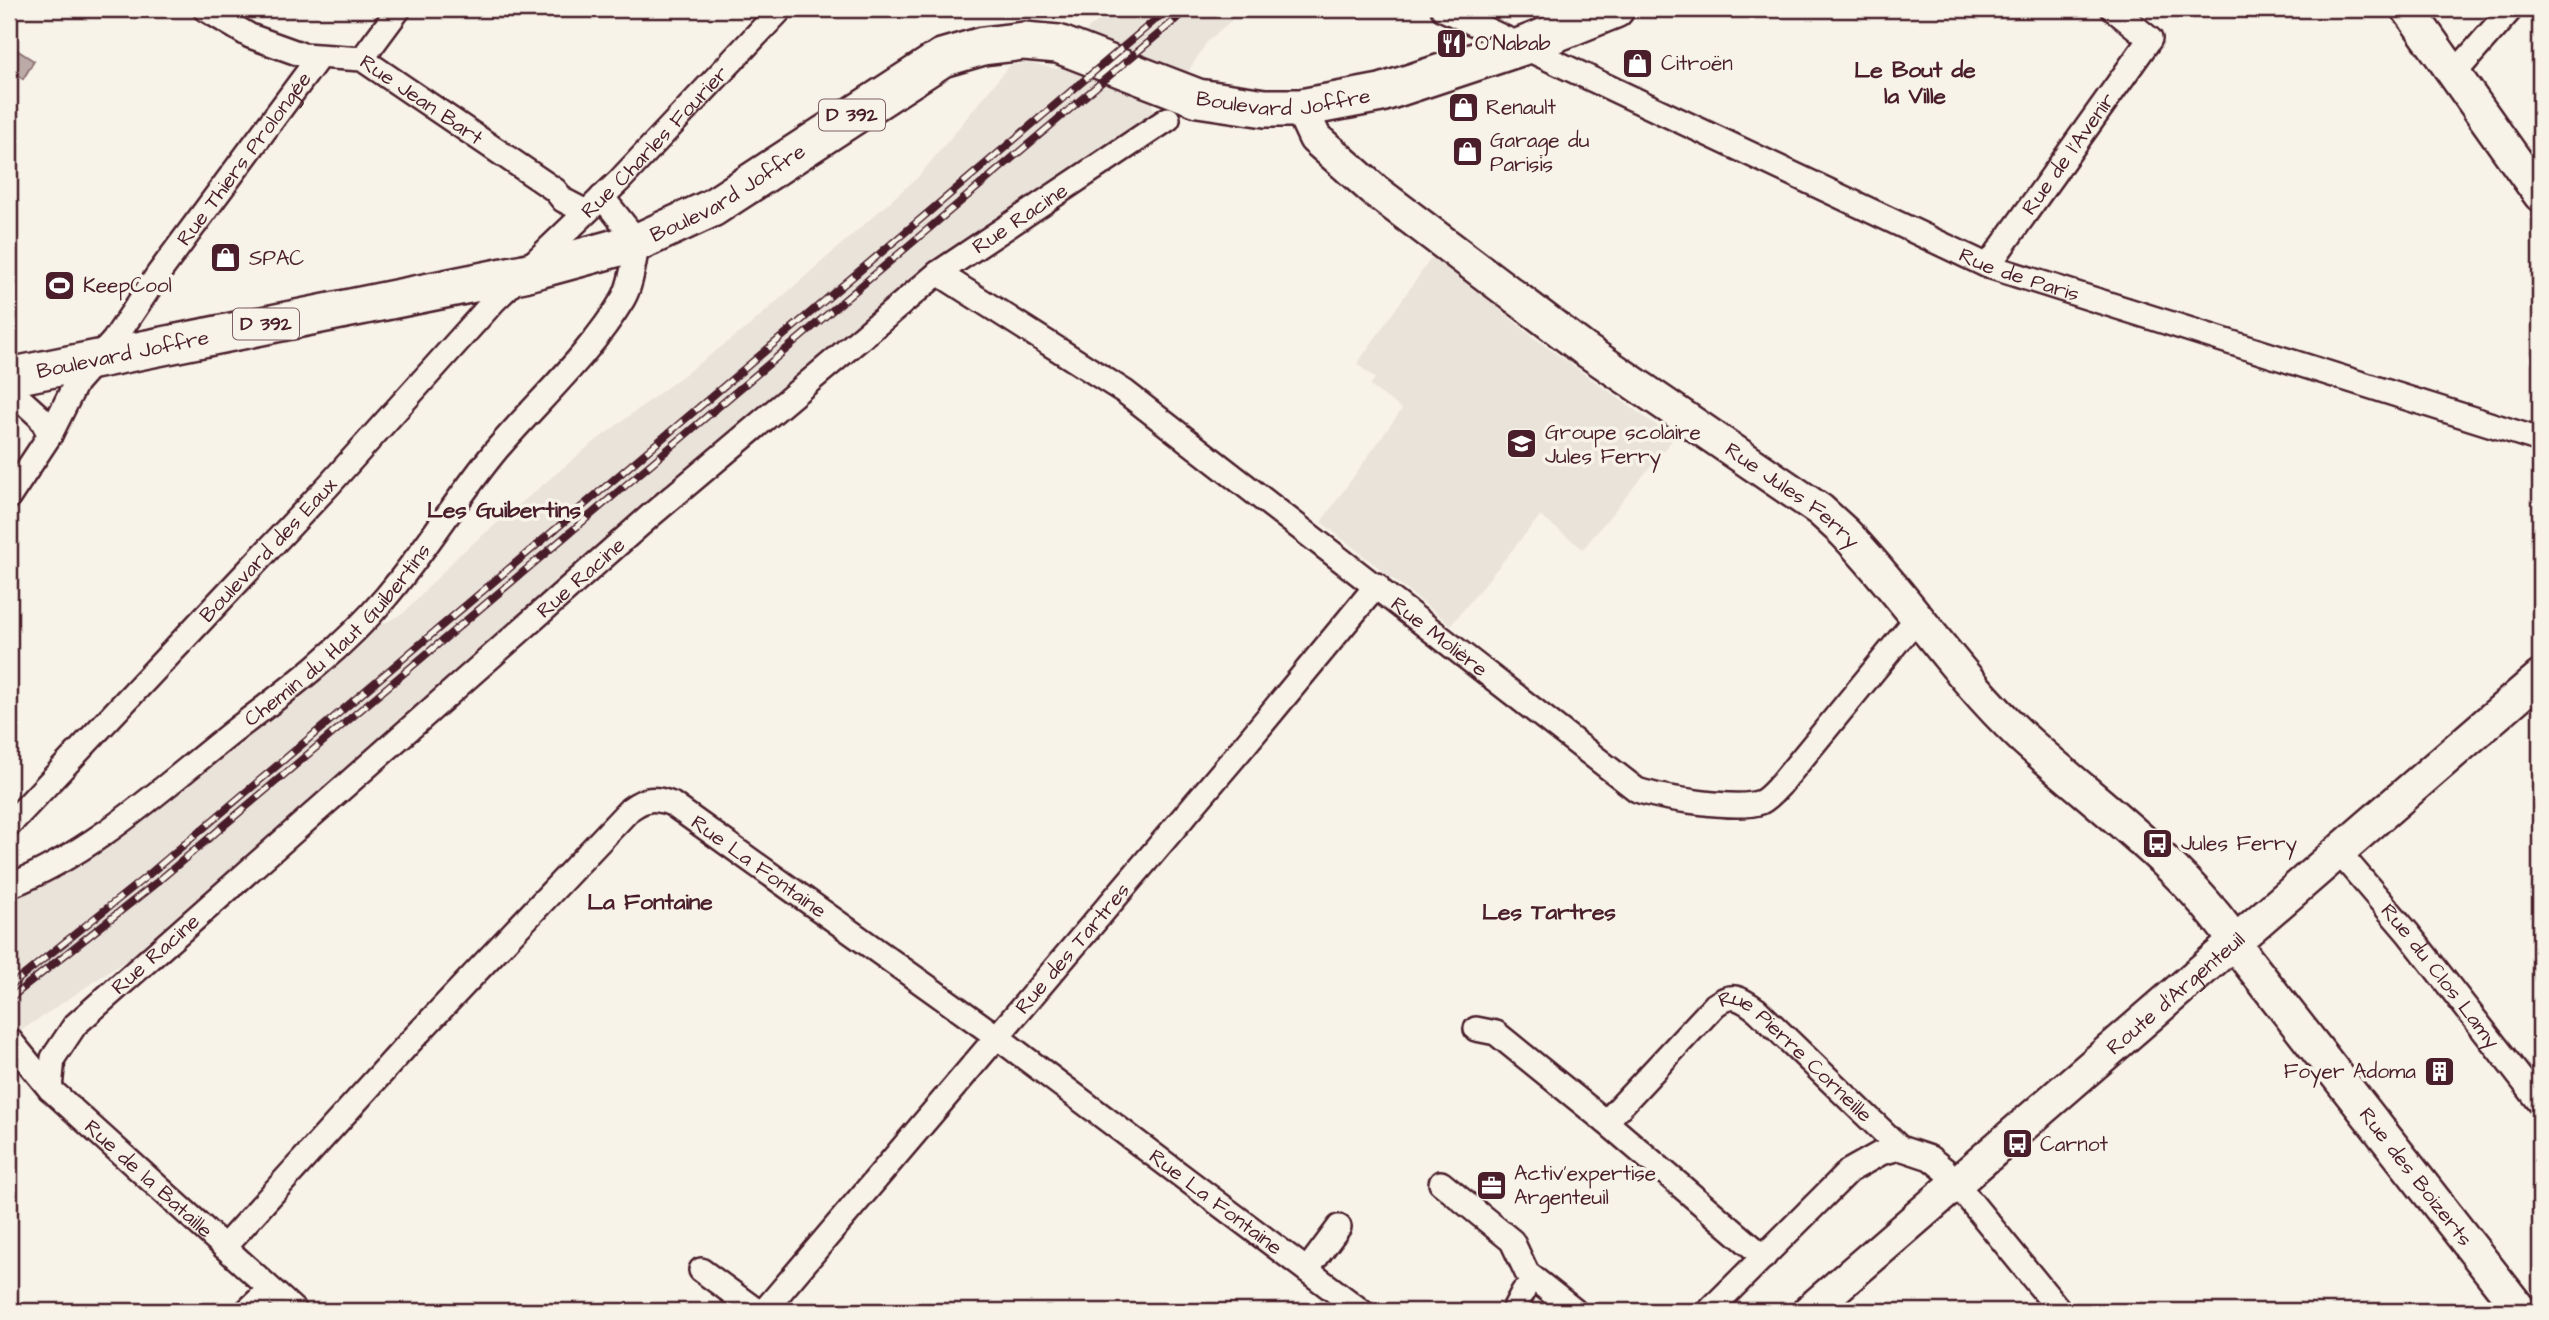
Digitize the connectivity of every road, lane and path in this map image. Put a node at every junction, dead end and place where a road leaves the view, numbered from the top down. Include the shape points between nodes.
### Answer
1 (205, 9) edge
2 (399, 9) edge
3 (781, 9) edge
4 (1443, 9) edge
5 (1615, 9) edge
6 (2113, 9) edge
7 (2408, 9) edge
8 (2511, 9) edge
9 (1523, 46) junction
10 (319, 57) junction
11 (362, 59) junction
12 (2454, 74) junction
13 (1301, 108) junction
14 (1168, 120) dead end
15 (2540, 195) edge
16 (594, 204) junction
17 (638, 242) junction
18 (1987, 266) junction
19 (524, 273) junction
20 (938, 274) junction
21 (94, 359) junction
22 (9, 377) edge
23 (9, 389) edge
24 (50, 435) junction
25 (2540, 440) edge
26 (9, 497) edge
27 (1377, 584) junction
28 (1917, 618) junction
29 (2540, 677) edge
30 (9, 825) edge
31 (2337, 850) junction
32 (9, 886) edge
33 (2235, 940) junction
34 (1476, 1029) dead end
35 (996, 1036) junction
36 (9, 1039) edge
37 (50, 1088) junction
38 (2540, 1103) edge
39 (1606, 1122) junction
40 (1900, 1148) junction
41 (1441, 1183) dead end
42 (1957, 1183) junction
43 (1339, 1227) dead end
44 (224, 1247) junction
45 (1764, 1257) junction
46 (701, 1270) dead end
47 (1307, 1270) junction
48 (269, 1290) junction
49 (247, 1311) edge
50 (295, 1311) edge
51 (757, 1311) edge
52 (764, 1311) edge
53 (1361, 1311) edge
54 (1575, 1311) edge
55 (1709, 1311) edge
56 (1809, 1311) edge
57 (2060, 1311) edge
58 (2521, 1311) edge

1 - 10 street, Rue Jean Bart via 250,36
2 - 11 street
3 - 16 street, Rue Charles Fourier
4 - 9 street, Rue de Paris
5 - 9 main road, Boulevard Joffre / D 392
6 - 18 street, Rue de l'Avenir via 2150,39
7 - 12 street
8 - 12 street
9 - 13 main road, Boulevard Joffre / D 392 via 1381,93
9 - 18 street, Rue de Paris
10 - 11 street, Rue Jean Bart
10 - 21 street, Rue Thiers Prolongée via 114,340
11 - 16 street, Rue Jean Bart via 555,190 563,200
12 - 15 street
13 - 17 main road, Boulevard Joffre / D 392 via 1198,98 1058,44 1024,41 983,46 935,62 712,208
13 - 28 street, Rue Jules Ferry via 1315,138 1374,190 1584,349 1820,510 1865,554
14 - 20 street, Rue Racine
16 - 17 street, Rue Jean Bart
16 - 19 street, Rue Charles Fourier
17 - 19 main road, Boulevard Joffre / D 392
17 - 32 street, Chemin du Haut Guibertins via 625,296 579,357 496,450 386,597 347,639 126,820
18 - 25 street, Rue de Paris
19 - 21 main road, Boulevard Joffre / D 392
19 - 30 street, Boulevard des Eaux
20 - 27 street, Rue Molière via 1125,392
20 - 37 street, Rue Racine via 650,516 75,1025 53,1058
21 - 22 main road, Boulevard Joffre / D 392
21 - 24 street, Rue Thiers Prolongée via 76,383
23 - 24 street via 40,417
24 - 26 street, Rue Thiers Prolongée
27 - 28 street, Rue Molière via 1637,789 1659,797 1740,804 1764,801 1781,784
27 - 35 street, Rue des Tartres
28 - 33 street, Rue Jules Ferry via 2021,736 2162,861
29 - 31 street, Route d'Argenteuil
31 - 33 street, Route d'Argenteuil
31 - 38 street, Rue du Clos Lamy
33 - 42 street, Route d'Argenteuil
33 - 58 street, Rue des Boizerts
34 - 39 street via 1496,1033
35 - 44 street, Rue La Fontaine via 672,804 646,799 630,809 409,1043
35 - 47 street, Rue La Fontaine
35 - 52 street, Rue des Tartres
36 - 37 street, Rue de la Bataille
37 - 44 street, Rue de la Bataille
39 - 40 street, Rue Pierre Corneille via 1715,1005 1737,996
39 - 45 street
40 - 42 street via 1930,1158
40 - 45 street via 1849,1171
41 - 54 street via 1512,1241 1527,1273
42 - 56 street, Route d'Argenteuil
42 - 57 street
43 - 47 street
44 - 48 street, Rue de la Bataille
45 - 55 street
46 - 51 street
47 - 53 street, Rue La Fontaine
48 - 49 street
48 - 50 street, Rue de la Bataille

